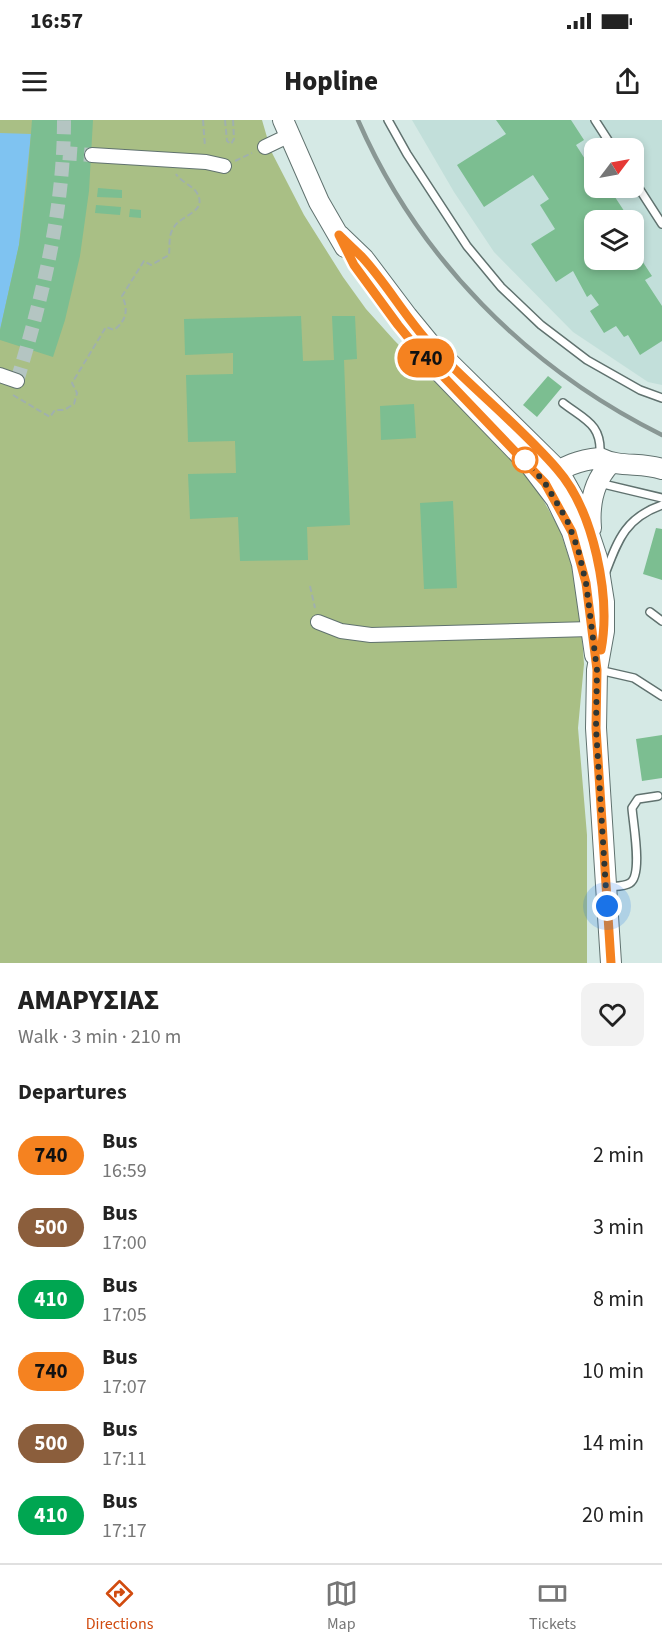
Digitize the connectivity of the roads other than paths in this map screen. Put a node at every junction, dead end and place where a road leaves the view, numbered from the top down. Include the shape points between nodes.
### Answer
1 (388, 120) edge
2 (595, 120) edge
3 (286, 128) edge
4 (607, 138) edge
5 (265, 147) road end
6 (92, 155) tunnel mouth
7 (224, 166) road end
8 (644, 196) edge
9 (662, 224) edge
10 (0, 375) edge
11 (17, 381) road end
12 (662, 398) edge
13 (563, 403) dead end
14 (605, 461) junction
15 (662, 469) edge
16 (557, 478) junction
17 (597, 483) junction
18 (662, 498) edge
19 (662, 505) edge
20 (592, 542) junction
21 (602, 582) junction
22 (650, 612) dead end
23 (662, 621) edge
24 (318, 622) road end
25 (591, 630) junction
26 (597, 670) junction
27 (662, 696) edge
28 (658, 796) dead end
29 (606, 887) junction
30 (611, 963) edge

1 - 12 lane via 467,246 501,288 587,360
2 - 4 lane
3 - 5 street
3 - 16 main road via 319,202 354,265 420,352
6 - 7 street
8 - 9 lane
10 - 11 street
13 - 14 lane via 595,427
14 - 15 main road
14 - 16 main road via 568,465
14 - 17 main road
16 - 17 main road
16 - 20 main road via 578,502
16 - 25 main road via 586,583
17 - 18 lane
17 - 20 main road via 591,509
19 - 21 lane via 629,524
20 - 21 main road
21 - 26 main road via 604,631
22 - 23 lane
24 - 25 street via 371,635
25 - 26 main road
26 - 27 lane via 634,678
26 - 29 main road via 596,728
28 - 29 lane via 639,799 632,808 636,877 626,885
29 - 30 main road

